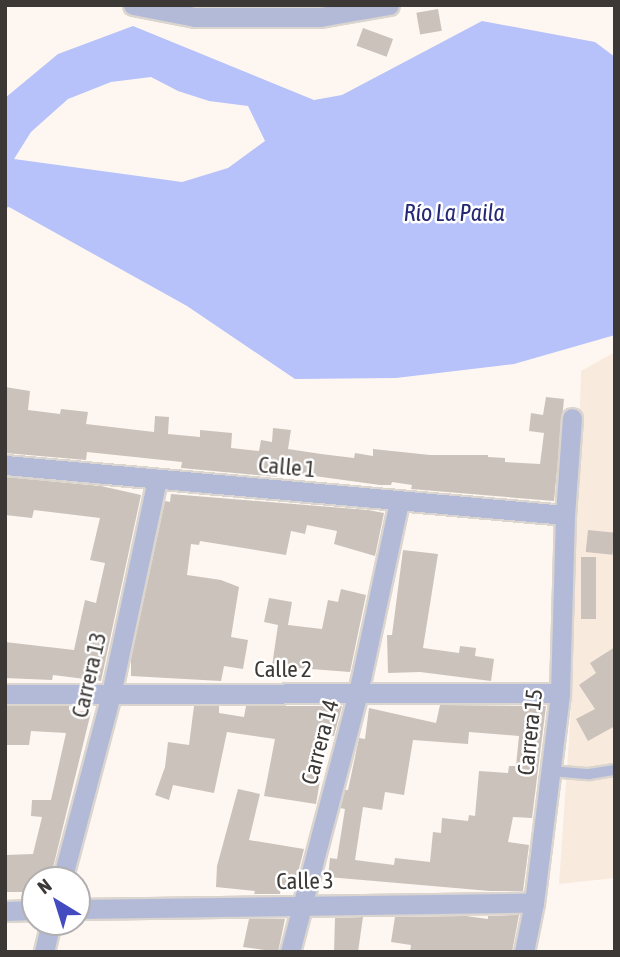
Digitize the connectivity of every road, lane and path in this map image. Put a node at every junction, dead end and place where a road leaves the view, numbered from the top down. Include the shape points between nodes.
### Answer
1 (133, 5) edge
2 (388, 5) edge
3 (572, 418) dead end
4 (5, 465) edge
5 (157, 480) junction
6 (399, 501) junction
7 (565, 515) junction
8 (358, 693) junction
9 (560, 693) junction
10 (5, 694) edge
11 (111, 694) junction
12 (615, 770) edge
13 (551, 771) junction
14 (66, 866) edge
15 (534, 903) junction
16 (302, 905) junction
17 (91, 909) edge
18 (290, 952) edge
19 (524, 952) edge

1 - 2 street via 195,17 320,17
3 - 7 street, Carrera 15
4 - 5 street, Calle 1
5 - 6 street, Calle 1
5 - 11 street, Carrera 13
6 - 7 street, Calle 1
6 - 8 street, Carrera 14
7 - 9 street, Carrera 15
8 - 9 street, Calle 2
8 - 11 street, Calle 2
8 - 16 street, Carrera 14
9 - 13 street, Carrera 15
10 - 11 street, Calle 2
11 - 14 street, Carrera 13
12 - 13 lane via 589,774
13 - 15 street, Carrera 15
15 - 16 street, Calle 3
15 - 19 street, Carrera 15
16 - 17 street, Calle 3
16 - 18 street, Carrera 14

